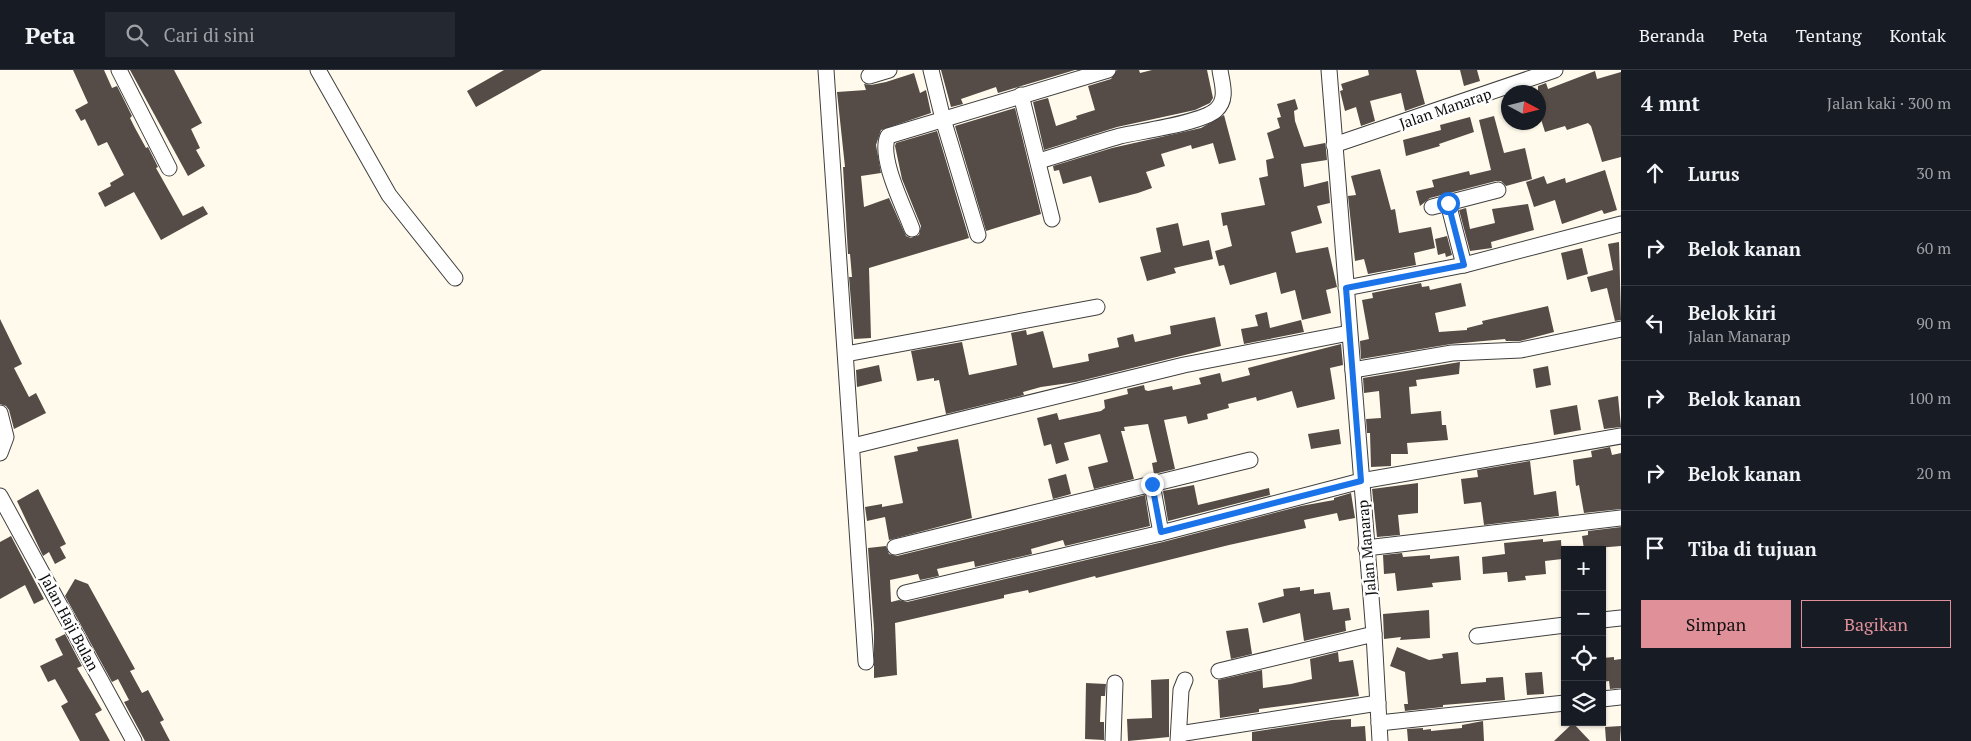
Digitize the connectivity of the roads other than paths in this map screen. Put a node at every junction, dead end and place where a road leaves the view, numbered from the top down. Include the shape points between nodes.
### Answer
1 (119, 70) edge
2 (318, 70) edge
3 (826, 70) edge
4 (889, 70) edge
5 (932, 70) edge
6 (1108, 70) edge
7 (1220, 70) edge
8 (1329, 70) edge
9 (1555, 70) edge
10 (868, 76) dead end
11 (1021, 95) junction
12 (943, 119) junction
13 (1334, 145) junction
14 (1038, 162) junction
15 (169, 168) dead end
16 (1498, 190) dead end
17 (1448, 203) junction
18 (1432, 206) dead end
19 (1052, 219) dead end
20 (1621, 224) edge
21 (912, 229) dead end
22 (978, 235) dead end
23 (1464, 265) junction
24 (455, 278) dead end
25 (1346, 288) junction
26 (1097, 307) dead end
27 (1621, 329) edge
28 (1350, 334) junction
29 (846, 354) junction
30 (1353, 370) junction
31 (0, 413) edge
32 (1621, 436) edge
33 (853, 446) junction
34 (0, 453) edge
35 (1250, 460) dead end
36 (1361, 481) junction
37 (1152, 484) junction
38 (0, 496) edge
39 (4, 514) edge
40 (1621, 518) edge
41 (1161, 532) junction
42 (895, 547) dead end
43 (1366, 548) junction
44 (905, 593) dead end
45 (1621, 618) edge
46 (1606, 620) edge
47 (1561, 626) edge
48 (1374, 634) junction
49 (1477, 636) dead end
50 (866, 662) dead end
51 (1219, 671) dead end
52 (1185, 680) dead end
53 (1115, 683) dead end
54 (1621, 697) edge
55 (1606, 699) edge
56 (1378, 703) junction
57 (1561, 703) edge
58 (1379, 724) junction
59 (1178, 737) edge
60 (134, 741) edge
61 (1113, 741) edge
62 (1380, 741) edge

1 - 15 street
2 - 24 street via 389,195
3 - 29 street
4 - 10 street
5 - 12 street
6 - 11 street
7 - 14 street via 1224,93 1222,103 1215,111 1193,120 1120,136
8 - 13 street, Jalan Manarap
9 - 13 street, Jalan Manarap
11 - 12 street
11 - 14 street
12 - 21 street via 888,136 885,142 888,164
12 - 22 street
13 - 25 street, Jalan Manarap
14 - 19 street
16 - 17 street
17 - 18 street
17 - 23 street
20 - 23 street
23 - 25 street
25 - 28 street, Jalan Manarap
26 - 29 street
27 - 30 street via 1521,350 1452,353
28 - 30 street, Jalan Manarap
28 - 33 street via 1184,365
29 - 33 street
30 - 36 street, Jalan Manarap
31 - 34 street via 6,437
32 - 36 street
33 - 50 street
35 - 37 street
36 - 41 street
36 - 43 street, Jalan Manarap
37 - 41 street
37 - 42 street
38 - 39 street, Jalan Haji Bulan
39 - 60 street, Jalan Haji Bulan via 24,537
40 - 43 street
41 - 44 street
43 - 48 street, Jalan Manarap
45 - 46 street
47 - 49 street
48 - 51 street
48 - 56 street, Jalan Manarap
52 - 59 street via 1181,690
53 - 61 street
54 - 55 street
56 - 58 street, Jalan Manarap
56 - 59 street
57 - 58 street
58 - 62 street, Jalan Manarap

